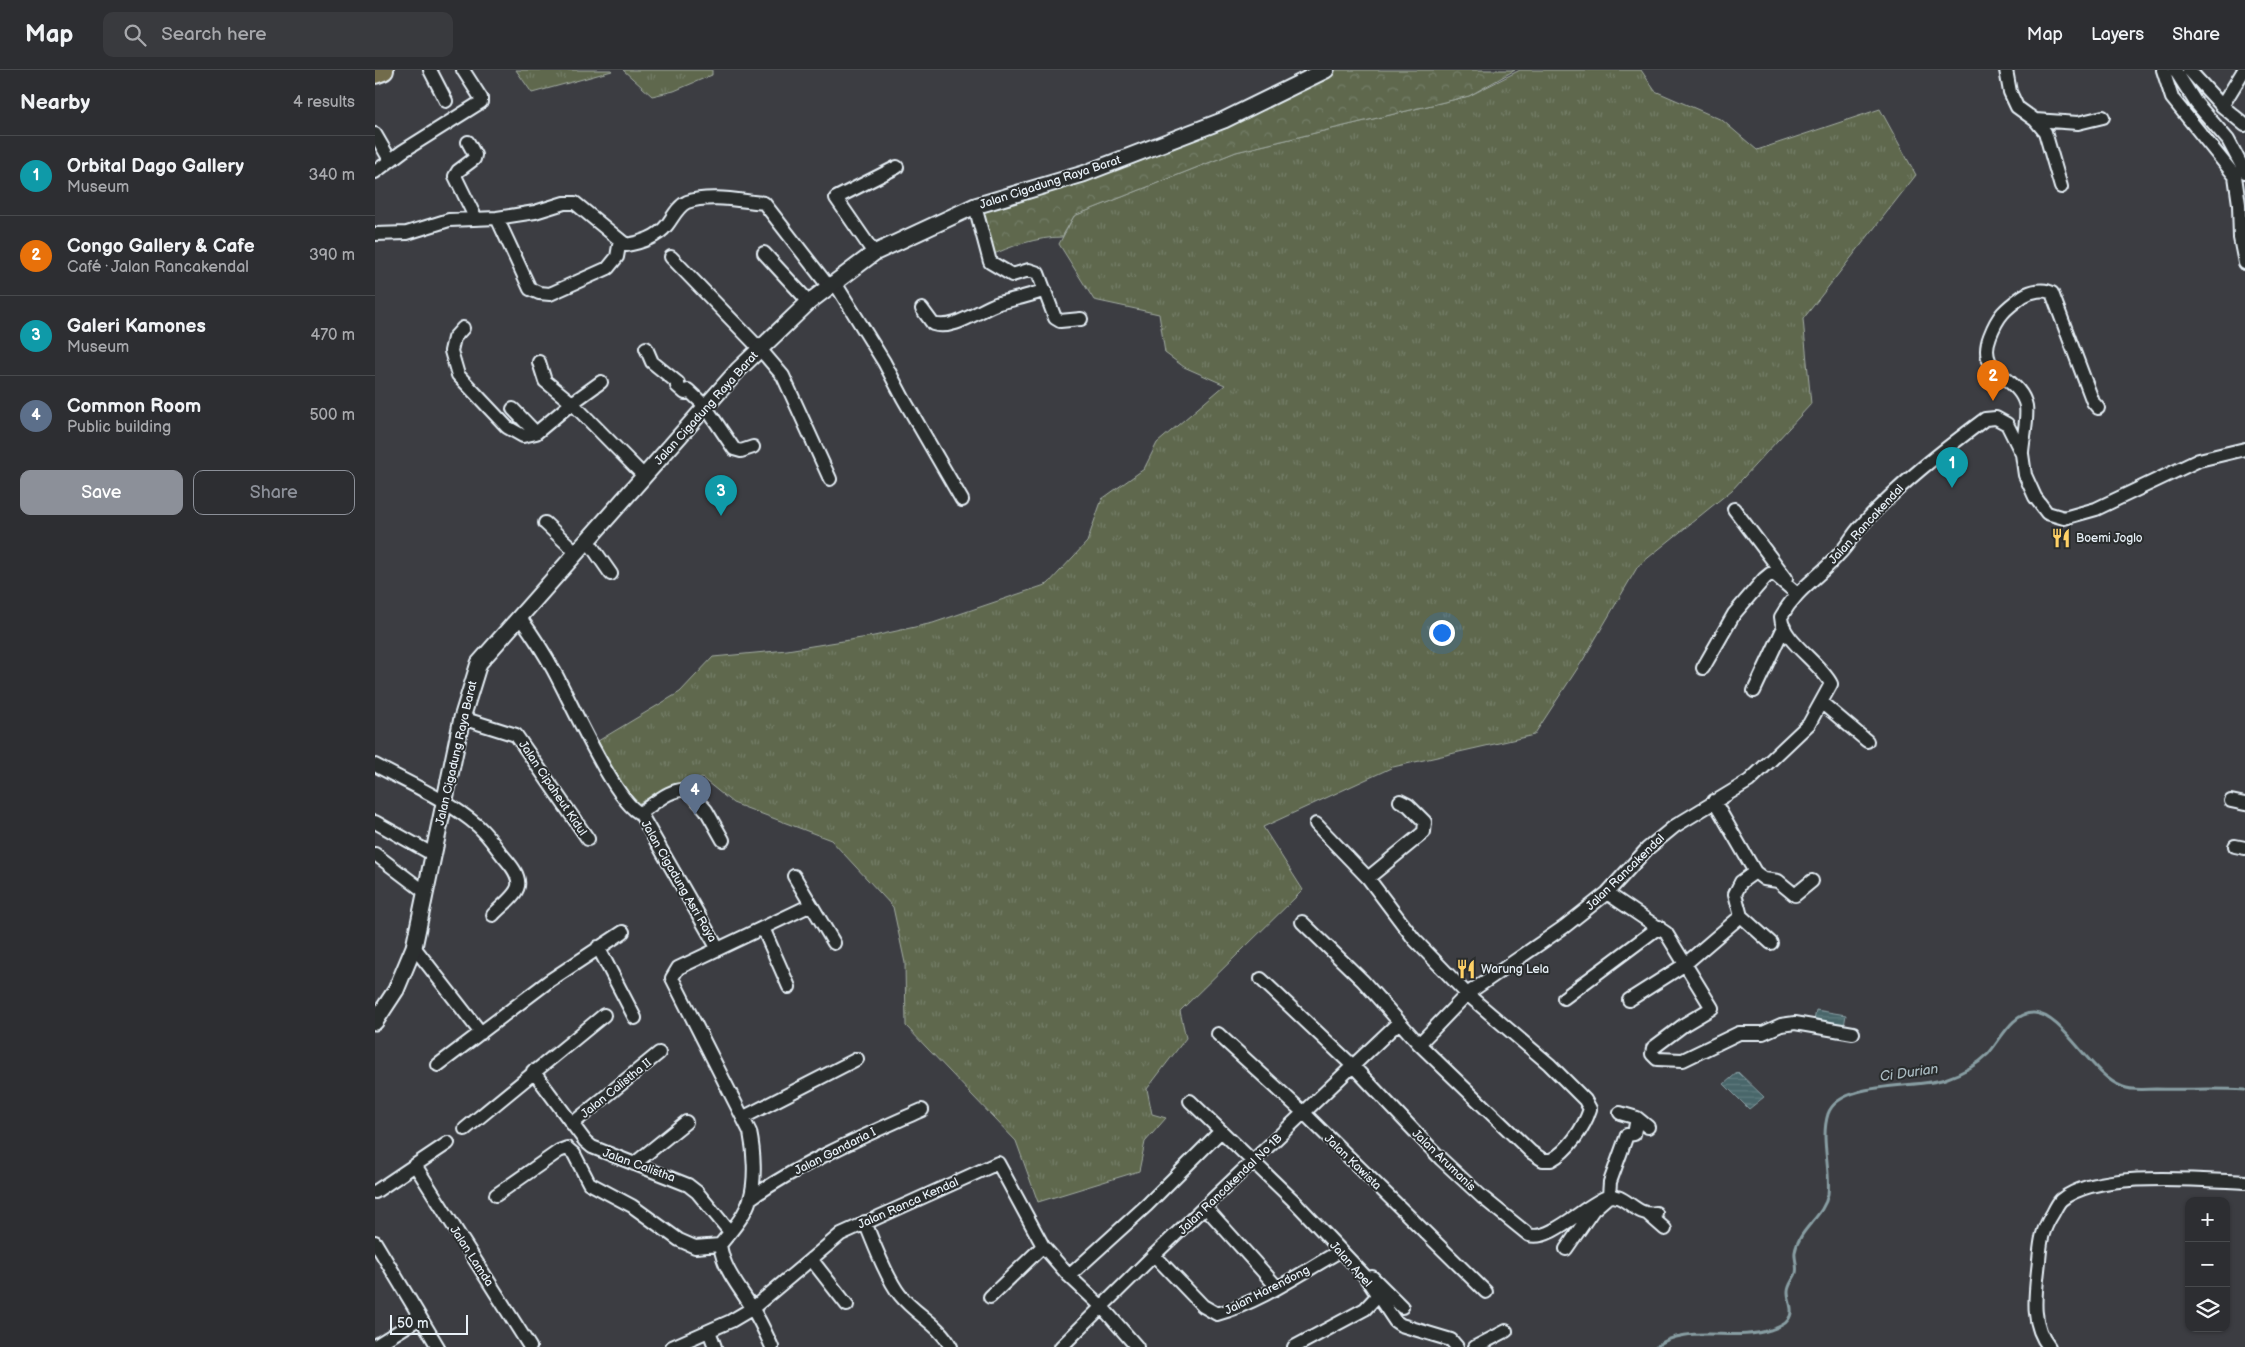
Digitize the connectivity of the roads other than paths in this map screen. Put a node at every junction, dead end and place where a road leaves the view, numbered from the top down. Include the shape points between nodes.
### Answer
1 (383, 70) edge
2 (430, 70) edge
3 (463, 70) edge
4 (1326, 70) edge
5 (2006, 70) edge
6 (2163, 70) edge
7 (2175, 70) edge
8 (2189, 70) edge
9 (2244, 70) edge
10 (375, 73) edge
11 (446, 101) dead end
12 (2222, 106) junction
13 (2103, 118) dead end
14 (2035, 120) junction
15 (2245, 125) edge
16 (375, 134) edge
17 (467, 142) dead end
18 (391, 160) junction
19 (897, 167) dead end
20 (375, 172) edge
21 (2245, 172) edge
22 (2061, 187) dead end
23 (975, 206) junction
24 (497, 218) junction
25 (476, 219) junction
26 (375, 234) edge
27 (620, 240) junction
28 (763, 253) dead end
29 (874, 253) junction
30 (671, 258) dead end
31 (2245, 263) edge
32 (832, 285) junction
33 (1045, 290) junction
34 (809, 302) junction
35 (922, 309) dead end
36 (1081, 319) dead end
37 (463, 328) dead end
38 (646, 348) dead end
39 (760, 349) junction
40 (539, 362) dead end
41 (601, 382) dead end
42 (572, 403) junction
43 (705, 406) junction
44 (2098, 408) dead end
45 (513, 409) dead end
46 (536, 433) junction
47 (753, 447) dead end
48 (2245, 448) edge
49 (2022, 454) junction
50 (645, 476) junction
51 (831, 479) dead end
52 (962, 500) dead end
53 (1734, 510) dead end
54 (545, 523) dead end
55 (588, 541) junction
56 (577, 553) junction
57 (611, 574) dead end
58 (1799, 590) junction
59 (519, 616) junction
60 (1783, 627) junction
61 (1703, 668) dead end
62 (1754, 691) dead end
63 (1822, 703) junction
64 (462, 718) junction
65 (1867, 741) dead end
66 (375, 765) edge
67 (1399, 800) dead end
68 (1714, 800) junction
69 (2231, 801) dead end
70 (445, 802) junction
71 (2245, 804) edge
72 (640, 813) junction
73 (375, 822) edge
74 (1316, 824) dead end
75 (589, 839) dead end
76 (723, 840) dead end
77 (375, 854) edge
78 (434, 855) junction
79 (1755, 872) junction
80 (794, 876) dead end
81 (1368, 878) junction
82 (1812, 881) dead end
83 (425, 892) junction
84 (1607, 893) junction
85 (811, 905) junction
86 (493, 914) dead end
87 (1741, 916) junction
88 (1302, 922) dead end
89 (763, 928) junction
90 (1659, 928) junction
91 (623, 932) dead end
92 (834, 943) dead end
93 (1771, 943) dead end
94 (414, 947) junction
95 (598, 948) junction
96 (718, 949) junction
97 (1684, 965) junction
98 (1261, 978) dead end
99 (789, 987) dead end
100 (1467, 994) junction
101 (1564, 998) dead end
102 (1629, 1000) dead end
103 (604, 1015) dead end
104 (635, 1018) dead end
105 (375, 1022) edge
106 (1399, 1022) junction
107 (481, 1033) junction
108 (1853, 1033) dead end
109 (1219, 1034) dead end
110 (1419, 1044) junction
111 (659, 1053) dead end
112 (857, 1059) dead end
113 (438, 1065) dead end
114 (1353, 1066) junction
115 (533, 1071) junction
116 (1190, 1101) dead end
117 (922, 1110) dead end
118 (1304, 1113) junction
119 (1620, 1113) dead end
120 (744, 1118) junction
121 (1637, 1118) junction
122 (686, 1122) dead end
123 (572, 1124) junction
124 (1648, 1127) dead end
125 (465, 1128) dead end
126 (1220, 1132) junction
127 (448, 1143) dead end
128 (1254, 1161) junction
129 (634, 1164) junction
130 (415, 1165) junction
131 (2245, 1182) edge
132 (375, 1192) edge
133 (496, 1195) dead end
134 (1609, 1196) junction
135 (751, 1198) junction
136 (1206, 1208) junction
137 (865, 1222) junction
138 (1665, 1229) dead end
139 (730, 1232) junction
140 (375, 1242) edge
141 (720, 1245) junction
142 (1043, 1246) junction
143 (1566, 1249) dead end
144 (1340, 1252) junction
145 (1154, 1255) junction
146 (811, 1258) junction
147 (1364, 1275) junction
148 (1069, 1276) junction
149 (1277, 1287) junction
150 (1486, 1292) dead end
151 (1378, 1295) junction
152 (989, 1297) dead end
153 (847, 1305) dead end
154 (1103, 1307) junction
155 (1402, 1307) dead end
156 (753, 1308) junction
157 (420, 1318) junction
158 (1506, 1331) dead end
159 (709, 1332) junction
160 (375, 1346) edge
161 (438, 1347) edge
162 (530, 1347) edge
163 (672, 1347) edge
164 (715, 1347) edge
165 (772, 1347) edge
166 (951, 1347) edge
167 (1061, 1347) edge
168 (1137, 1347) edge
169 (1293, 1347) edge
170 (1457, 1347) edge
171 (1475, 1347) edge
172 (2049, 1347) edge

1 - 10 main road
2 - 11 street
3 - 18 street via 481,102
4 - 23 street, Jalan Cigadung Raya Barat via 1197,131 1083,174
5 - 14 street via 2017,107
6 - 31 street via 2172,98 2233,172
7 - 21 street via 2196,103 2228,140
8 - 12 street
9 - 12 street
12 - 15 street
13 - 14 street via 2078,122
14 - 22 street via 2045,132
16 - 18 street
17 - 25 street via 474,159 455,176
18 - 20 street
19 - 29 street via 837,198
23 - 29 street, Jalan Cigadung Raya Barat
23 - 33 street via 990,262 1012,275 1038,273
24 - 25 street
24 - 27 street via 575,203
24 - 27 street via 530,289 539,293 550,294 610,266 617,256
25 - 26 street via 449,220 407,233
27 - 32 street via 629,245 658,234 687,202 726,200 764,203
28 - 34 street
29 - 32 street, Jalan Cigadung Raya Barat
30 - 39 street
32 - 34 street, Jalan Cigadung Raya Barat
32 - 52 street via 885,362
33 - 35 street via 1000,303 952,323 933,324
33 - 36 street via 1057,320
34 - 39 street, Jalan Cigadung Raya Barat
37 - 46 street via 454,338 451,351 458,375 507,427 523,436
38 - 43 street via 653,362 678,383 677,386 685,393 688,390
39 - 43 street, Jalan Cigadung Raya Barat
39 - 51 street via 783,376
40 - 42 street via 545,381
41 - 42 street
42 - 46 street
42 - 50 street
43 - 47 street via 734,449 741,451
43 - 50 street, Jalan Cigadung Raya Barat
44 - 49 street via 2052,293 2044,290 2026,294 2002,311 1985,348 1992,367 2019,392 2025,406
45 - 46 street
48 - 49 street, Jalan Rancakendal via 2199,460 2096,508 2063,518 2052,516 2043,509 2025,475
49 - 58 street, Jalan Rancakendal via 2007,424 1995,418 1985,419 1904,483 1861,526 1840,554
50 - 55 street, Jalan Cigadung Raya Barat
53 - 58 street via 1785,577
54 - 56 street
55 - 56 street, Jalan Cigadung Raya Barat
55 - 57 street
56 - 59 street, Jalan Cigadung Raya Barat
58 - 60 street, Jalan Rancakendal via 1781,617
58 - 61 street via 1775,574 1764,578 1734,614
59 - 64 street, Jalan Cigadung Raya Barat via 479,663
59 - 72 street, Jalan Cigadung Asri Raya via 546,657 619,790 631,808
60 - 62 street
60 - 63 street, Jalan Rancakendal via 1829,679 1831,684
63 - 65 street
63 - 68 street, Jalan Rancakendal via 1809,724 1749,781
64 - 70 street, Jalan Cigadung Raya Barat
64 - 75 street, Jalan Cipaheut Kidul via 516,735
66 - 70 street
67 - 81 street via 1425,822 1424,832
68 - 79 street
68 - 84 street, Jalan Rancakendal via 1661,836
69 - 71 street
70 - 78 street, Jalan Cigadung Raya Barat
70 - 86 street via 482,830 517,876 517,890
72 - 76 street via 670,793 688,790 707,810
72 - 96 street, Jalan Cigadung Asri Raya
73 - 78 street
74 - 81 street
77 - 83 street
78 - 83 street, Jalan Cigadung Raya Barat
79 - 82 street via 1778,881 1795,895
79 - 87 street via 1741,882 1735,894
80 - 85 street
81 - 100 street via 1414,939
83 - 94 street, Jalan Cigadung Raya Barat
84 - 90 street
84 - 100 street, Jalan Rancakendal
85 - 89 street
85 - 92 street
87 - 93 street
87 - 97 street
88 - 106 street via 1363,981
89 - 96 street
89 - 99 street
90 - 97 street via 1673,941
90 - 101 street
91 - 95 street
94 - 105 street, Jalan Cigadung Raya Barat via 396,990
94 - 107 street
95 - 104 street
95 - 107 street
96 - 120 street via 678,968 672,978
97 - 102 street
97 - 108 street via 1712,1010 1685,1024 1653,1048 1652,1054 1657,1059 1683,1060 1739,1033 1763,1033 1795,1023
98 - 114 street, Jalan Arumanis
100 - 110 street, Jalan Rancakendal
100 - 110 street via 1549,1064 1589,1105 1587,1119 1562,1152 1551,1160 1543,1160 1531,1152
103 - 115 street
106 - 110 street
106 - 114 street, Jalan Rancakendal No 1B
107 - 113 street
109 - 118 street, Jalan Kawista
111 - 123 street, Jalan Calistha II
112 - 120 street
114 - 118 street, Jalan Rancakendal No 1B
114 - 134 street, Jalan Arumanis via 1441,1159 1482,1198 1529,1235 1536,1237 1548,1233
115 - 123 street, Jalan Calistha
115 - 125 street
116 - 126 street, Jalan Apel
117 - 135 street, Jalan Gandaria I via 858,1138
118 - 128 street, Jalan Rancakendal No 1B
118 - 150 street, Jalan Kawista
119 - 121 street
120 - 135 street via 752,1142
121 - 124 street
121 - 134 street via 1634,1134 1627,1135 1612,1175
122 - 129 street
123 - 129 street, Jalan Calistha via 592,1147
126 - 128 street, Jalan Apel
126 - 148 street
127 - 130 street
128 - 136 street, Jalan Rancakendal No 1B
128 - 144 street, Jalan Apel
129 - 139 street, Jalan Calistha via 688,1185
130 - 132 street
130 - 162 street, Jalan Lamda
131 - 172 street via 2180,1179 2112,1182 2081,1189 2061,1200 2042,1230 2034,1308
133 - 141 street via 567,1148 574,1154 589,1183 632,1206 695,1248
134 - 138 street via 1622,1199 1641,1213 1653,1214
134 - 143 street via 1593,1210
135 - 139 street
136 - 145 street, Jalan Rancakendal No 1B
136 - 149 street
137 - 142 street, Jalan Ranca Kendal via 999,1163
137 - 146 street, Jalan Ranca Kendal via 841,1234
137 - 166 street via 897,1290 915,1310 935,1325
139 - 141 street
140 - 157 street
141 - 156 street via 729,1274
142 - 148 street, Jalan Ranca Kendal
142 - 152 street
144 - 147 street, Jalan Apel
144 - 149 street, Jalan Harendong
145 - 149 street, Jalan Harendong via 1203,1306 1217,1314
145 - 154 street, Jalan Rancakendal No 1B
146 - 153 street
146 - 156 street, Jalan Ranca Kendal
147 - 151 street, Jalan Apel
147 - 155 street via 1371,1276
148 - 154 street, Jalan Ranca Kendal
151 - 169 street via 1365,1309
151 - 170 street, Jalan Apel via 1401,1325 1451,1340
154 - 167 street, Jalan Rancakendal No 1B
154 - 168 street, Jalan Ranca Kendal
156 - 159 street, Jalan Ranca Kendal
156 - 165 street
157 - 160 street
157 - 161 street
158 - 171 street
159 - 163 street, Jalan Ranca Kendal
159 - 164 street

